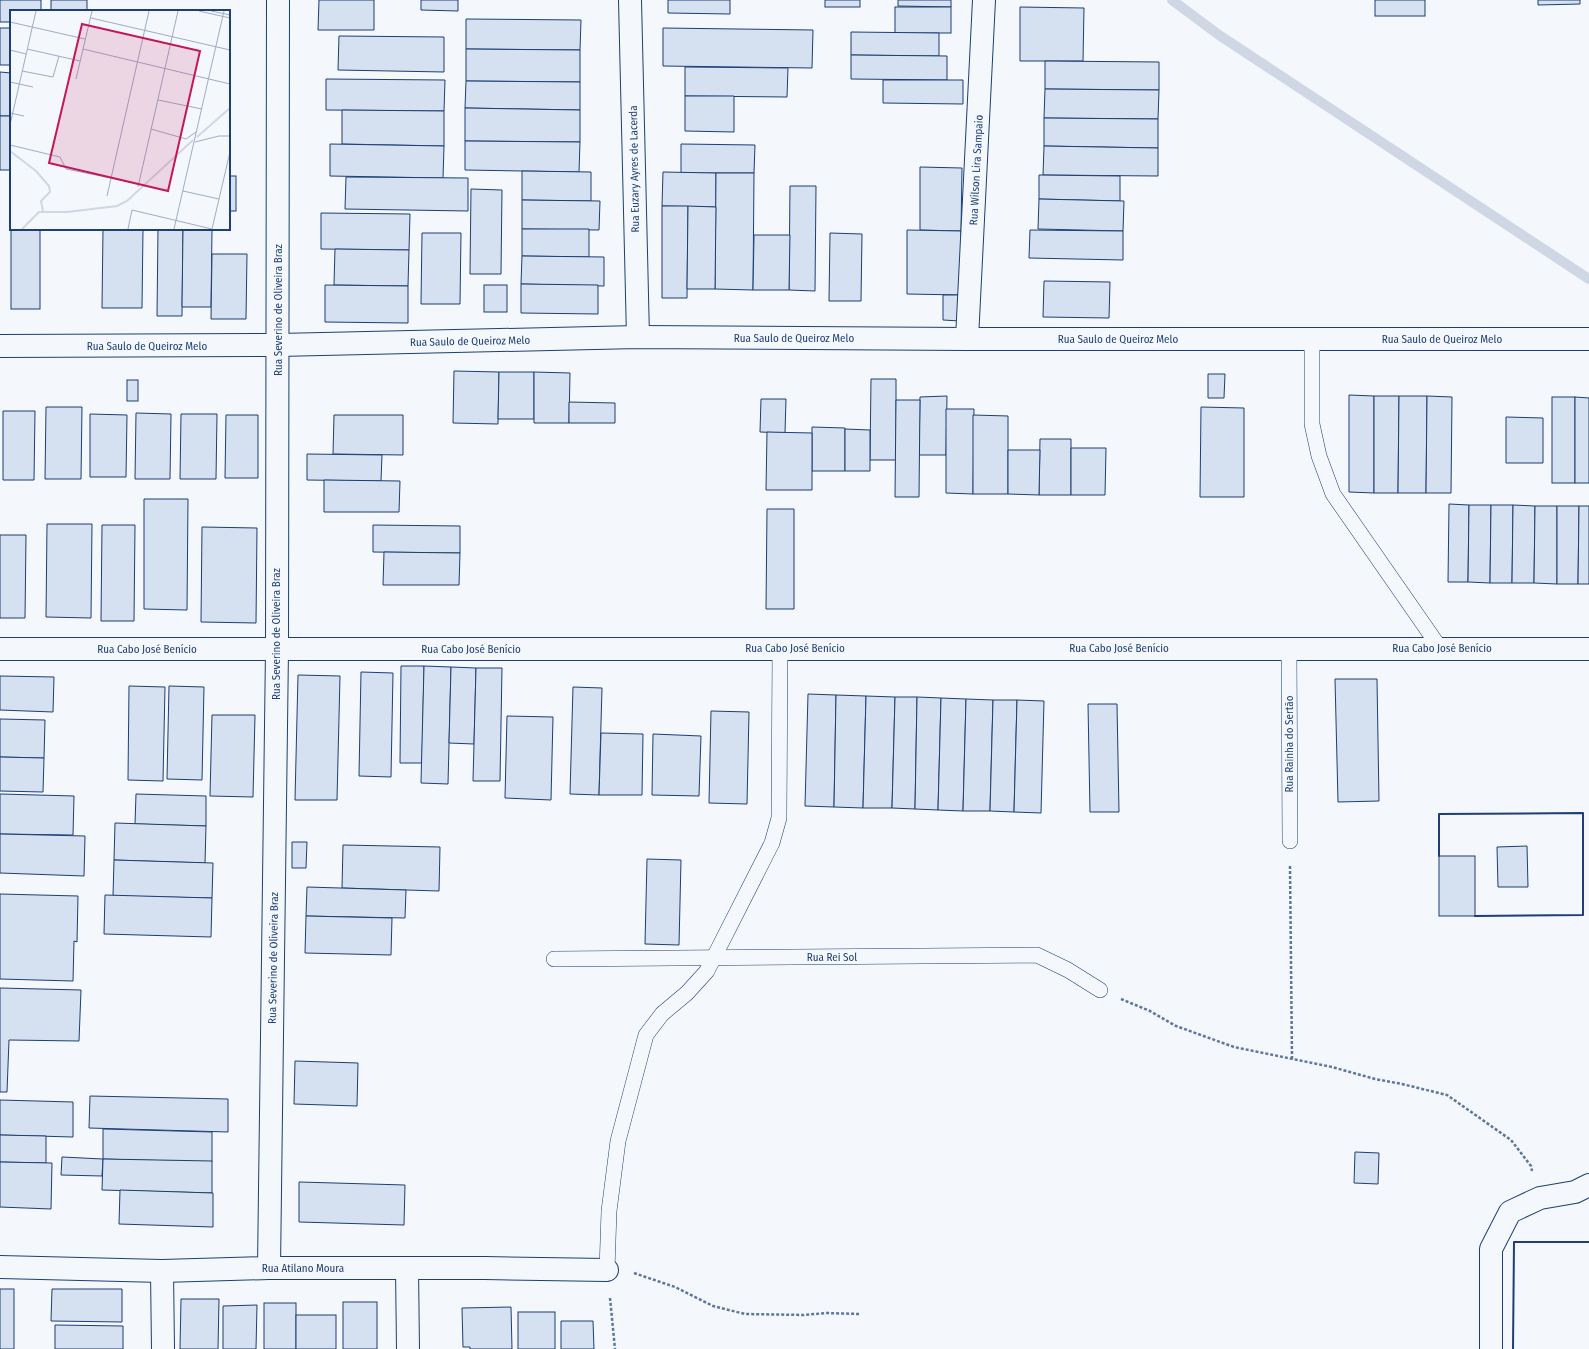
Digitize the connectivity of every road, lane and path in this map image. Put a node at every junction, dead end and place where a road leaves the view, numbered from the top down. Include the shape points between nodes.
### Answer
1 (278, 0) edge
2 (630, 0) edge
3 (984, 0) edge
4 (638, 337) junction
5 (968, 339) junction
6 (1312, 339) junction
7 (1589, 339) edge
8 (278, 345) junction
9 (0, 346) edge
10 (780, 648) junction
11 (1289, 648) junction
12 (1440, 648) junction
13 (1589, 648) edge
14 (0, 649) edge
15 (276, 649) junction
16 (1290, 841) joint
17 (714, 958) junction
18 (554, 959) dead end
19 (1100, 990) joint
20 (1292, 1059) junction
21 (1589, 1184) edge
22 (1540, 1198) junction
23 (0, 1267) edge
24 (269, 1268) junction
25 (407, 1268) junction
26 (607, 1270) junction
27 (162, 1271) junction
28 (859, 1314) dead end
29 (162, 1349) edge
30 (408, 1349) edge
31 (615, 1349) edge
32 (1491, 1349) edge

1 - 8 street, Rua Severino de Oliveira Braz
2 - 4 street, Rua Euzary Ayres de Lacerda
3 - 5 street, Rua Wilson Lira Sampaio
4 - 5 street, Rua Saulo de Queiroz Melo
4 - 8 street, Rua Saulo de Queiroz Melo
5 - 6 street, Rua Saulo de Queiroz Melo
6 - 7 street, Rua Saulo de Queiroz Melo
6 - 12 lane via 1312,424 1319,456 1333,494
8 - 9 street, Rua Saulo de Queiroz Melo
8 - 15 street, Rua Severino de Oliveira Braz
10 - 11 street, Rua Cabo José Benício
10 - 15 street, Rua Cabo José Benício
10 - 17 lane via 779,818 772,843
11 - 12 street, Rua Cabo José Benício
11 - 16 lane, Rua Rainha do Sertão
12 - 13 street, Rua Cabo José Benício
14 - 15 street, Rua Cabo José Benício
15 - 24 street, Rua Severino de Oliveira Braz
16 - 20 path
17 - 18 lane, Rua Rei Sol
17 - 19 lane, Rua Rei Sol via 1037,955
17 - 26 lane via 707,971 687,993 662,1014 646,1035 618,1141 609,1211
19 - 20 path via 1150,1011 1176,1026 1234,1047
20 - 22 path via 1447,1095 1511,1140 1531,1166
21 - 22 street via 1575,1192
22 - 32 street via 1510,1212 1491,1249
23 - 27 street, Rua Atilano Moura
24 - 25 street, Rua Atilano Moura
24 - 27 street, Rua Atilano Moura
25 - 26 street, Rua Atilano Moura
25 - 30 street
26 - 28 path via 638,1273 713,1306 746,1314
26 - 31 path
27 - 29 street

